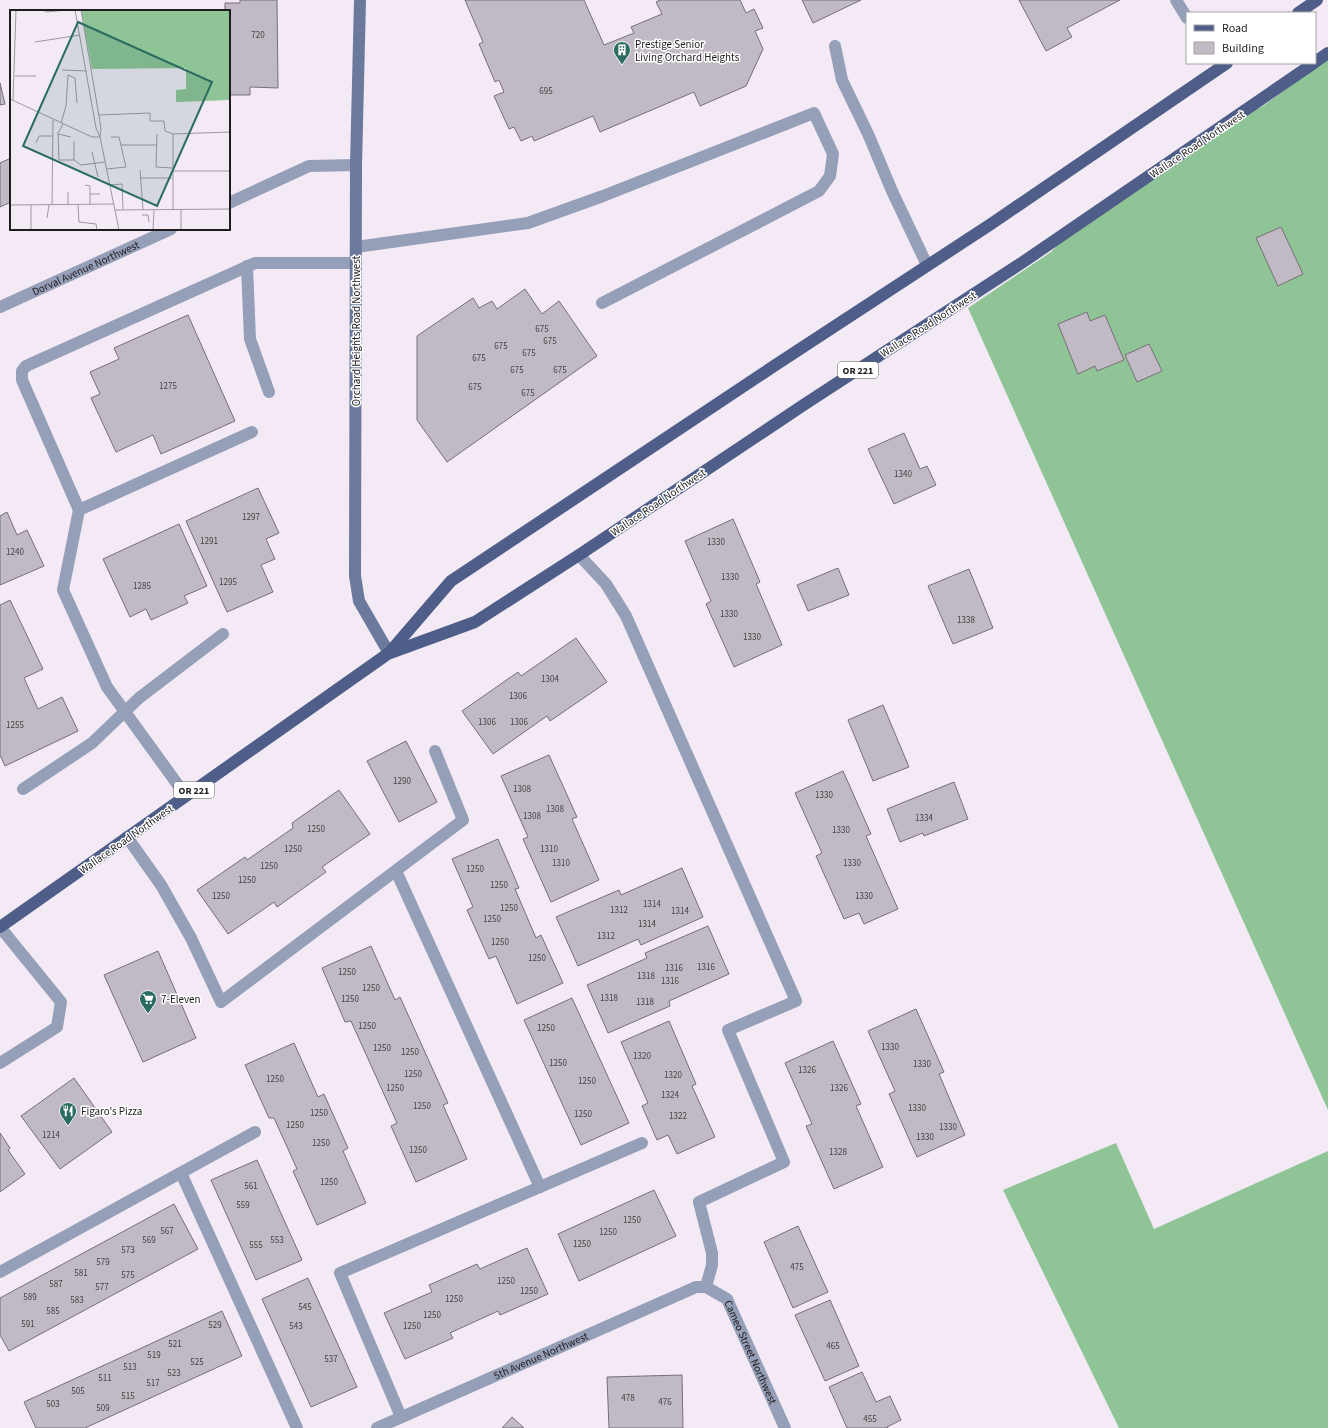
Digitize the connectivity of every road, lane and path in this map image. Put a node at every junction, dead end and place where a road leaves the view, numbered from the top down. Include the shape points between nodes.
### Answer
1 (360, 0) edge
2 (1176, 0) edge
3 (1317, 0) edge
4 (1299, 12) edge
5 (1186, 16) edge
6 (835, 46) dead end
7 (1328, 53) edge
8 (1316, 62) edge
9 (1314, 64) edge
10 (1220, 65) edge
11 (356, 165) junction
12 (230, 203) edge
13 (169, 230) edge
14 (356, 247) junction
15 (356, 263) junction
16 (927, 265) junction
17 (247, 266) junction
18 (602, 303) dead end
19 (0, 307) edge
20 (269, 392) dead end
21 (252, 432) dead end
22 (79, 510) junction
23 (579, 555) junction
24 (223, 634) dead end
25 (389, 653) junction
26 (126, 712) junction
27 (435, 751) dead end
28 (24, 789) dead end
29 (186, 796) junction
30 (127, 838) junction
31 (396, 871) junction
32 (0, 927) edge
33 (0, 1063) edge
34 (255, 1132) dead end
35 (642, 1143) dead end
36 (181, 1173) junction
37 (540, 1187) junction
38 (0, 1272) edge
39 (706, 1287) junction
40 (401, 1417) junction
41 (297, 1428) edge
42 (377, 1428) edge
43 (785, 1428) edge

1 - 11 main road, Orchard Heights Road Northwest
2 - 5 street
3 - 4 main road
6 - 16 street via 842,80
7 - 8 main road, Wallace Road Northwest / OR 221
9 - 23 main road, Wallace Road Northwest / OR 221 via 1023,262 798,408
10 - 16 main road, Wallace Road Northwest / OR 221 via 991,224
11 - 12 street via 310,166
11 - 14 main road, Orchard Heights Road Northwest
13 - 19 street, Dorval Avenue Northwest
14 - 15 main road, Orchard Heights Road Northwest
14 - 18 street via 528,223 814,113 833,154 830,176 819,191
15 - 17 street via 264,262
15 - 25 main road, Orchard Heights Road Northwest via 355,576 359,601
16 - 25 main road, Wallace Road Northwest / OR 221 via 451,581
17 - 20 street via 250,339
17 - 22 street via 26,366 22,371 22,380
21 - 22 street
22 - 26 street via 62,590 107,687
23 - 25 main road, Wallace Road Northwest / OR 221 via 475,622
23 - 39 street via 606,584 626,616 796,1001 728,1030 784,1162 699,1202 712,1253 712,1265
24 - 26 street via 139,698
25 - 29 main road, Wallace Road Northwest / OR 221
26 - 28 street via 92,743
26 - 29 street
27 - 31 street via 463,820
29 - 30 main road, Wallace Road Northwest / OR 221
30 - 31 street via 161,885 184,924 221,1002
30 - 32 main road, Wallace Road Northwest / OR 221
31 - 37 street
32 - 33 street via 61,1002 57,1027
34 - 36 street
35 - 37 street
36 - 38 street
36 - 41 street
37 - 40 street via 340,1273
39 - 40 street, 5th Avenue Northwest via 696,1287
39 - 43 street, Cameo Street Northwest via 727,1299
40 - 42 street, 5th Avenue Northwest

